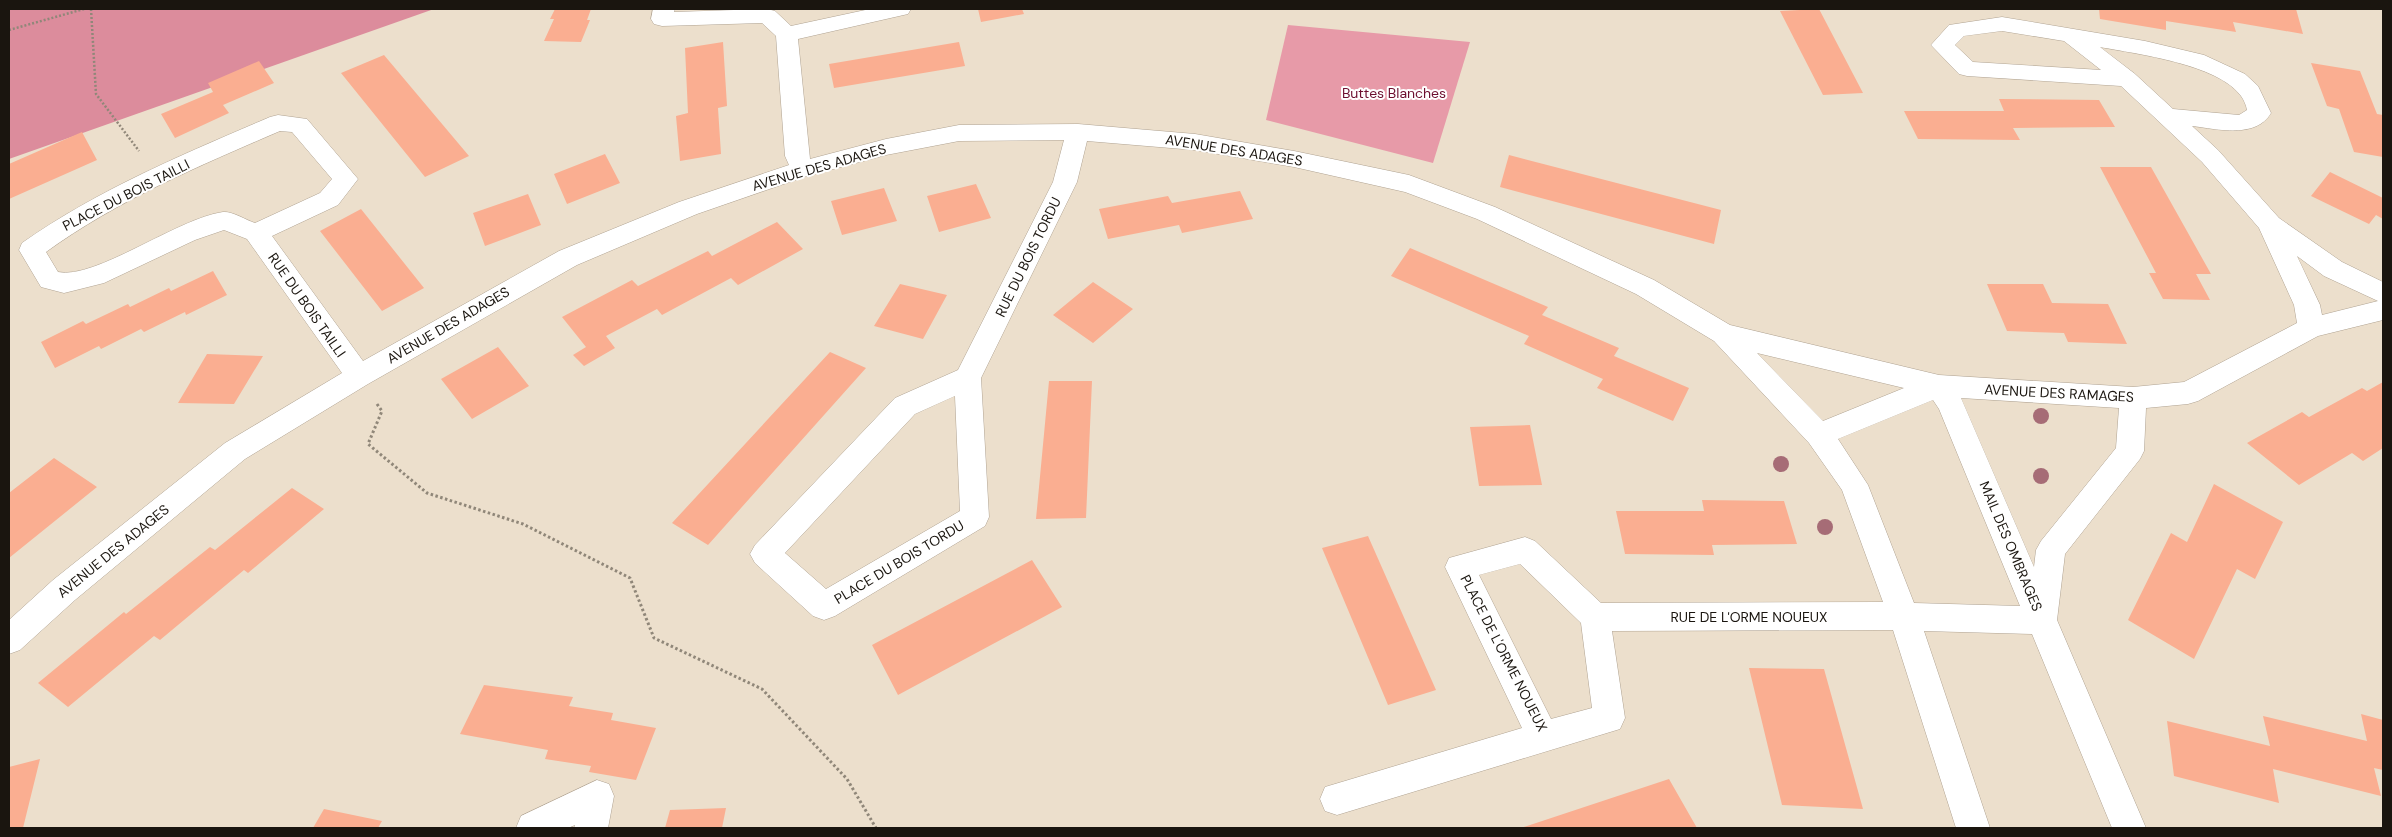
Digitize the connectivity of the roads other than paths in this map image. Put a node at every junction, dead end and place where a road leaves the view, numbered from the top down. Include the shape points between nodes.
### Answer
1 (664, 9) edge
2 (900, 9) edge
3 (786, 34) junction
4 (2070, 35) junction
5 (2127, 78) junction
6 (2167, 116) junction
7 (1078, 132) junction
8 (802, 169) junction
9 (2270, 224) junction
10 (256, 233) junction
11 (2383, 293) edge
12 (2383, 310) edge
13 (2311, 328) junction
14 (1723, 334) junction
15 (359, 376) junction
16 (968, 378) junction
17 (1939, 386) junction
18 (2133, 398) junction
19 (1820, 435) junction
20 (1595, 617) junction
21 (1904, 617) junction
22 (2042, 620) junction
23 (9, 640) edge
24 (1543, 737) junction
25 (1337, 799) dead end
26 (533, 828) edge
27 (591, 828) edge
28 (1973, 828) edge
29 (2129, 828) edge

1 - 3 street via 662,19 768,16
2 - 3 street
3 - 8 street via 797,156
4 - 5 street
4 - 5 street via 2002,24 1957,30 1942,45 1967,68
4 - 6 street via 2194,60 2228,72 2250,91 2260,112 2242,123
5 - 6 street
6 - 9 street via 2210,156
7 - 8 street, AVENUE DES ADAGES via 960,134 886,147
7 - 14 street, AVENUE DES ADAGES via 1195,142 1409,184 1486,213 1645,287
7 - 16 street, RUE DU BOIS TORDU via 1064,182
8 - 15 street, AVENUE DES ADAGES via 688,208 568,258
9 - 11 street via 2333,269
9 - 13 street via 2307,305
10 - 10 street, PLACE DU BOIS TAILLI via 224,221 186,234 104,273 64,283 50,280 30,250 54,232 157,175 278,123 298,125 346,179 329,199
10 - 15 street, RUE DU BOIS TAILLI
12 - 13 street, AVENUE DES RAMAGES
13 - 18 street, AVENUE DES RAMAGES via 2188,393
14 - 17 street, AVENUE DES RAMAGES
14 - 19 street
15 - 23 street, AVENUE DES ADAGES via 235,451 64,590
16 - 16 street, PLACE DU BOIS TORDU via 975,517 824,606 765,554 905,406
17 - 18 street, AVENUE DES RAMAGES
17 - 19 street
17 - 22 street, MAIL DES OMBRAGES via 1951,405
18 - 22 street via 2130,451 2051,550
19 - 21 street via 1854,485
20 - 21 street, RUE DE L'ORME NOUEUX
20 - 24 street, PLACE DE L'ORME NOUEUX via 1609,718
20 - 24 street, PLACE DE L'ORME NOUEUX via 1526,550 1460,567
21 - 22 street, RUE DE L'ORME NOUEUX
21 - 28 street
22 - 29 street, MAIL DES OMBRAGES
24 - 25 street
26 - 27 street via 597,796

